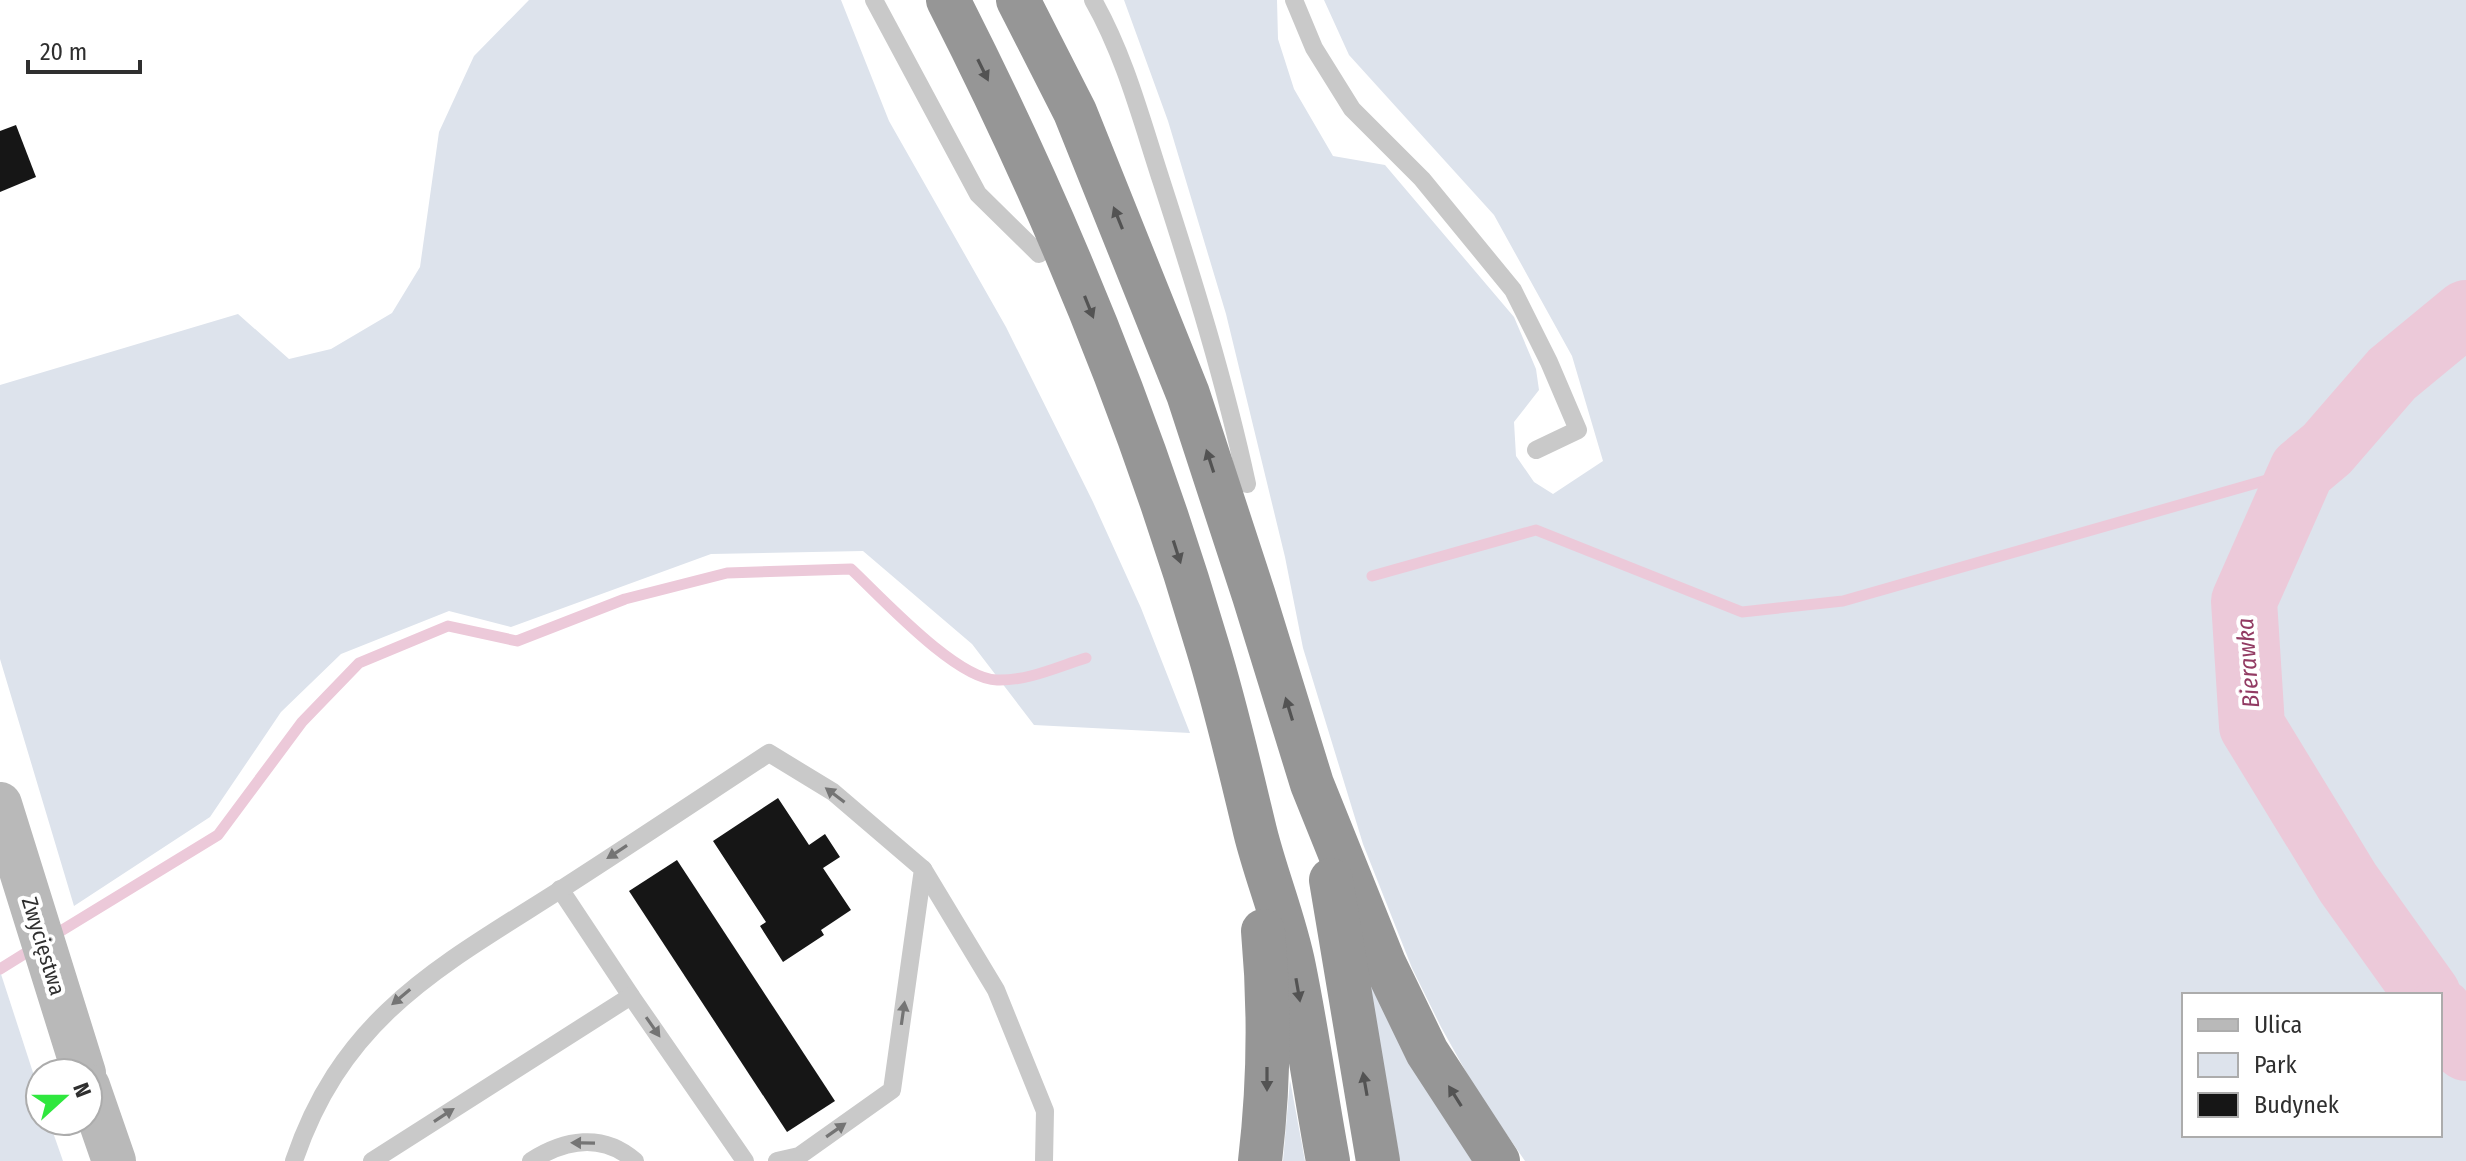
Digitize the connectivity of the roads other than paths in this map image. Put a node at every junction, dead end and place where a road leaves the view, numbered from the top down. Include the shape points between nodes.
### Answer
1 (874, 0) edge
2 (948, 0) edge
3 (1018, 0) edge
4 (1093, 0) edge
5 (1294, 0) edge
6 (1039, 254) dead end
7 (1536, 450) dead end
8 (1247, 484) dead end
9 (1312, 784) junction
10 (0, 804) edge
11 (1255, 833) junction
12 (923, 869) junction
13 (560, 889) junction
14 (631, 996) junction
15 (78, 1057) edge
16 (104, 1132) edge
17 (377, 1160) edge
18 (114, 1161) edge
19 (294, 1161) edge
20 (531, 1161) edge
21 (635, 1161) edge
22 (745, 1161) edge
23 (777, 1161) edge
24 (1044, 1161) edge
25 (1260, 1161) edge
26 (1328, 1161) edge
27 (1378, 1161) edge
28 (1498, 1161) edge

1 - 6 lane via 978,194
2 -> 11 highway via 1045,206 1122,393 1207,643
9 -> 3 highway via 1188,394 1075,112
4 - 8 lane via 1138,107 1202,308
5 - 7 lane via 1314,48 1352,109 1422,179 1513,290 1578,430
27 -> 9 highway
28 -> 9 highway via 1427,1052 1384,963
10 - 15 main road, Zwycięstwa
11 -> 25 highway via 1266,966 1267,1100
11 -> 26 highway via 1293,963
12 -> 13 lane via 833,792 769,753
23 -> 12 lane via 799,1156 892,1090
12 - 24 lane via 996,990 1045,1111
13 - 14 lane
13 -> 19 lane via 445,963 384,1012 331,1081
17 -> 14 lane
14 -> 22 lane
16 - 18 main road
21 -> 20 lane via 614,1149 575,1142

